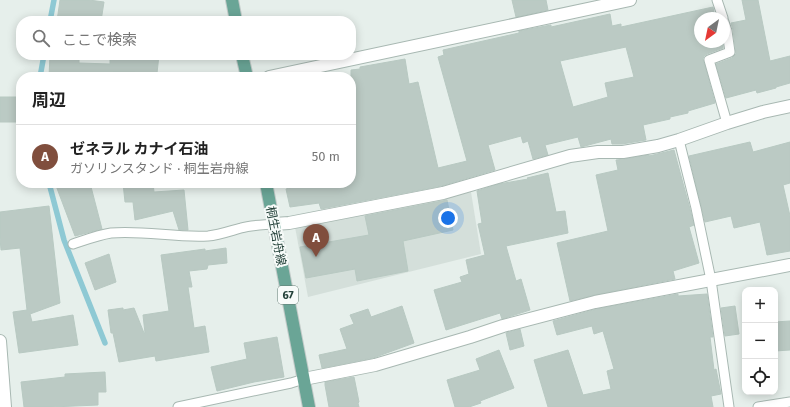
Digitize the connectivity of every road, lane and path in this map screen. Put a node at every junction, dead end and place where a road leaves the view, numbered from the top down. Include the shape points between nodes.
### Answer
1 (232, 0) edge
2 (630, 0) edge
3 (717, 0) edge
4 (721, 12) edge
5 (235, 16) edge
6 (729, 48) edge
7 (356, 58) edge
8 (243, 60) edge
9 (348, 60) edge
10 (246, 72) edge
11 (292, 72) edge
12 (790, 106) edge
13 (727, 123) junction
14 (678, 140) junction
15 (267, 188) edge
16 (274, 224) junction
17 (73, 244) dead end
18 (790, 265) edge
19 (711, 280) junction
20 (0, 341) edge
21 (304, 379) junction
22 (790, 402) edge
23 (5, 407) edge
24 (178, 407) edge
25 (309, 407) edge
26 (729, 407) edge
27 (758, 407) edge

1 - 5 main road
2 - 7 street
3 - 4 lane
6 - 13 lane via 730,52 709,60
8 - 10 main road
9 - 11 street
12 - 13 street
13 - 14 street
14 - 16 street via 623,152 570,156 443,193
14 - 19 lane
15 - 16 main road, 桐生岩舟線 / 67
16 - 17 lane via 257,225 210,236 110,233
16 - 21 main road, 桐生岩舟線 / 67
18 - 19 street
19 - 21 street via 594,302 503,326 375,365
19 - 26 lane
20 - 23 street
21 - 24 lane
21 - 25 main road, 桐生岩舟線 / 67
22 - 27 lane

